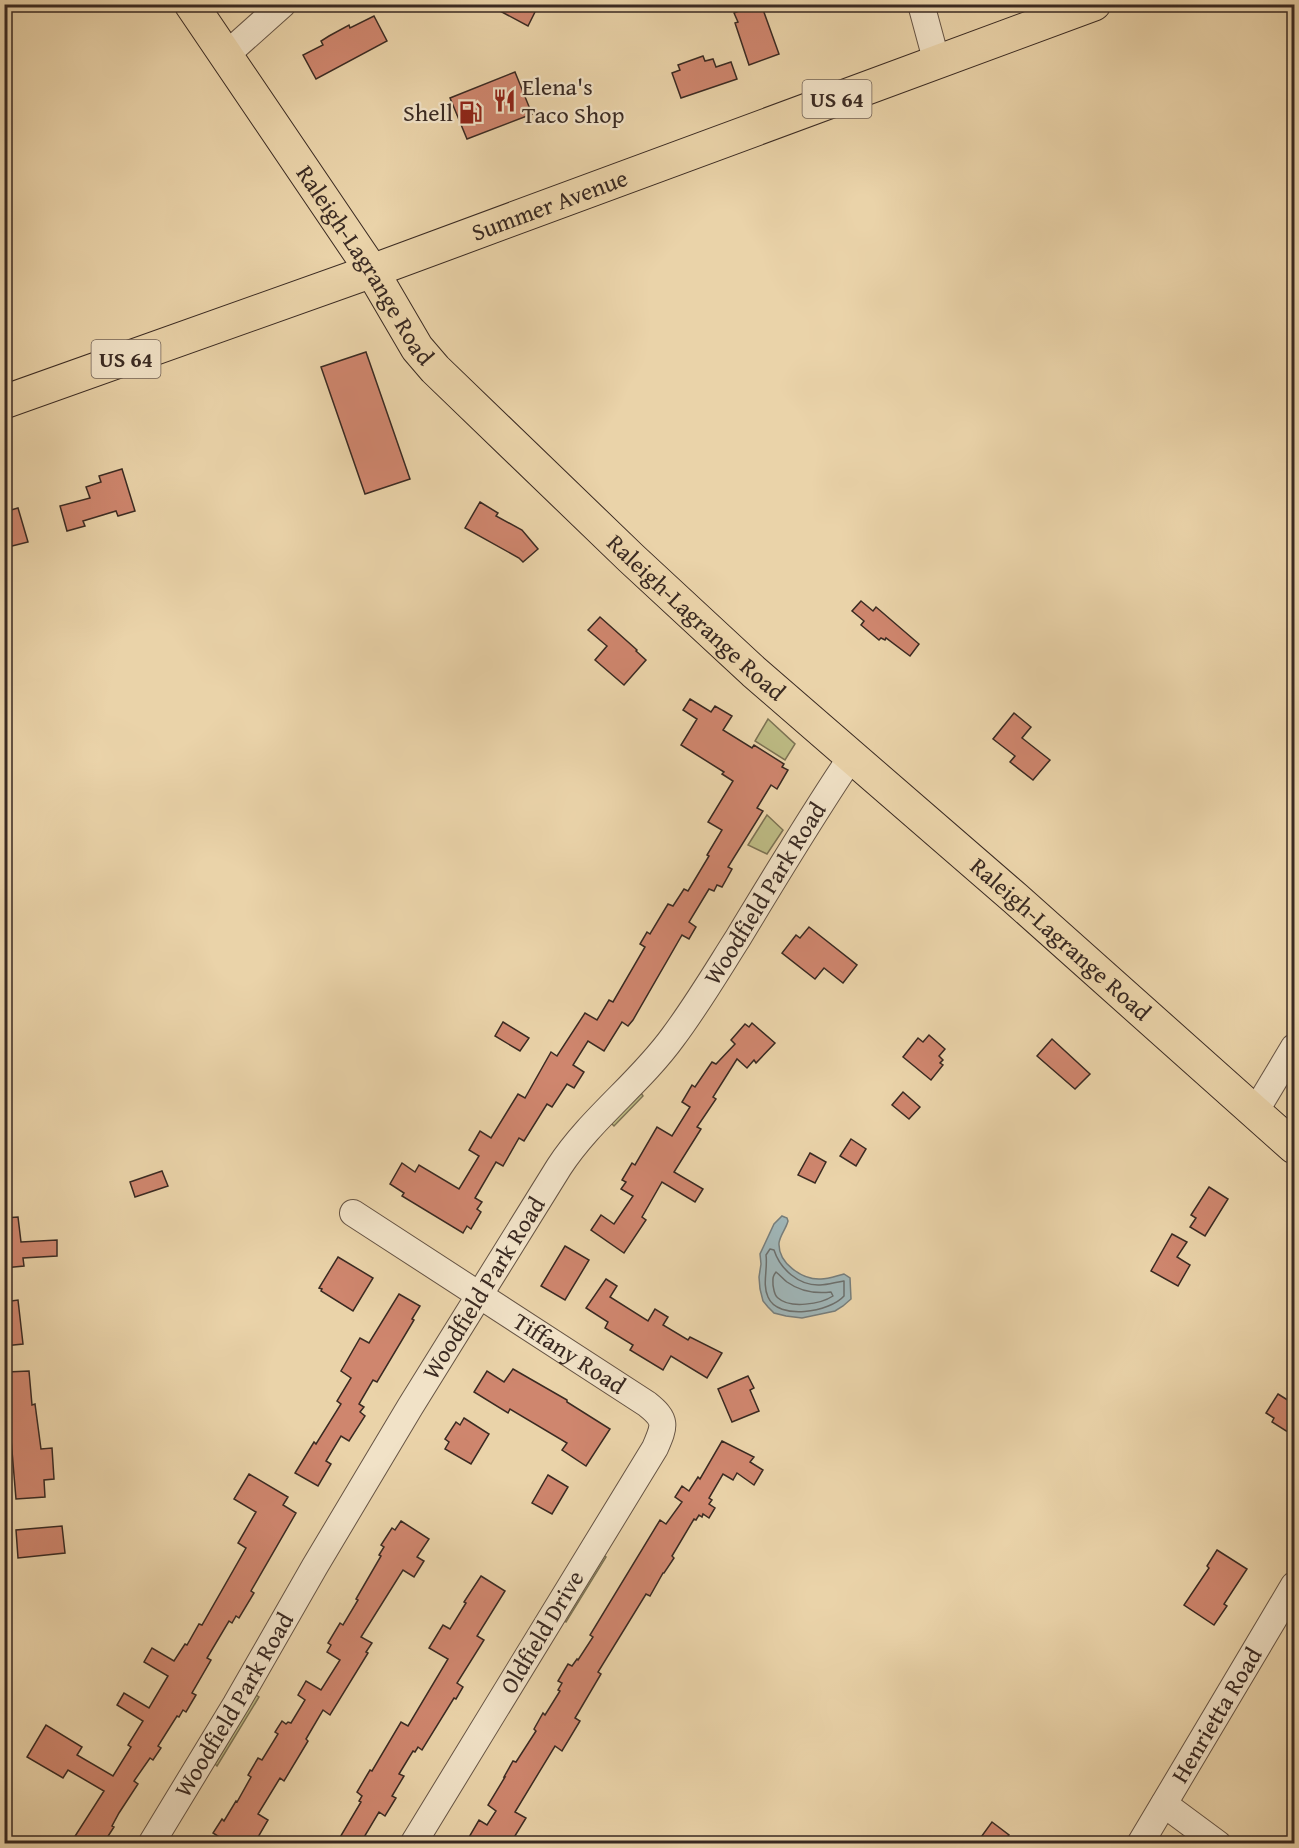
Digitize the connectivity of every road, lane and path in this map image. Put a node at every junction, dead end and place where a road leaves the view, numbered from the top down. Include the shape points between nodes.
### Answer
1 (191, 4) edge
2 (283, 4) edge
3 (921, 4) edge
4 (1094, 4) edge
5 (225, 55) junction
6 (937, 63) junction
7 (372, 271) junction
8 (4, 402) edge
9 (852, 756) junction
10 (1294, 1047) edge
11 (1255, 1112) junction
12 (1294, 1147) edge
13 (353, 1213) dead end
14 (480, 1296) junction
15 (663, 1419) joint
16 (1294, 1586) edge
17 (1164, 1804) junction
18 (151, 1844) edge
19 (413, 1844) edge
20 (1140, 1844) edge
21 (1218, 1844) edge

1 - 5 main road, Raleigh-Lagrange Road
2 - 5 street
3 - 6 street
4 - 6 main road, Summer Avenue / US 64
5 - 7 main road, Raleigh-Lagrange Road
6 - 7 main road, Summer Avenue / US 64
7 - 8 main road, Summer Avenue / US 64
7 - 9 main road, Raleigh-Lagrange Road via 417,348 435,369 639,566
9 - 11 main road, Raleigh-Lagrange Road
9 - 14 street, Woodfield Park Road via 689,1015 656,1059 566,1156
10 - 11 street
11 - 12 main road, Raleigh-Lagrange Road
13 - 14 street, Tiffany Road
14 - 15 street, Tiffany Road via 647,1404
14 - 18 street, Woodfield Park Road
15 - 19 street, Oldfield Drive via 664,1427 655,1448
16 - 17 street, Henrietta Road
17 - 20 street, Henrietta Road
17 - 21 street

